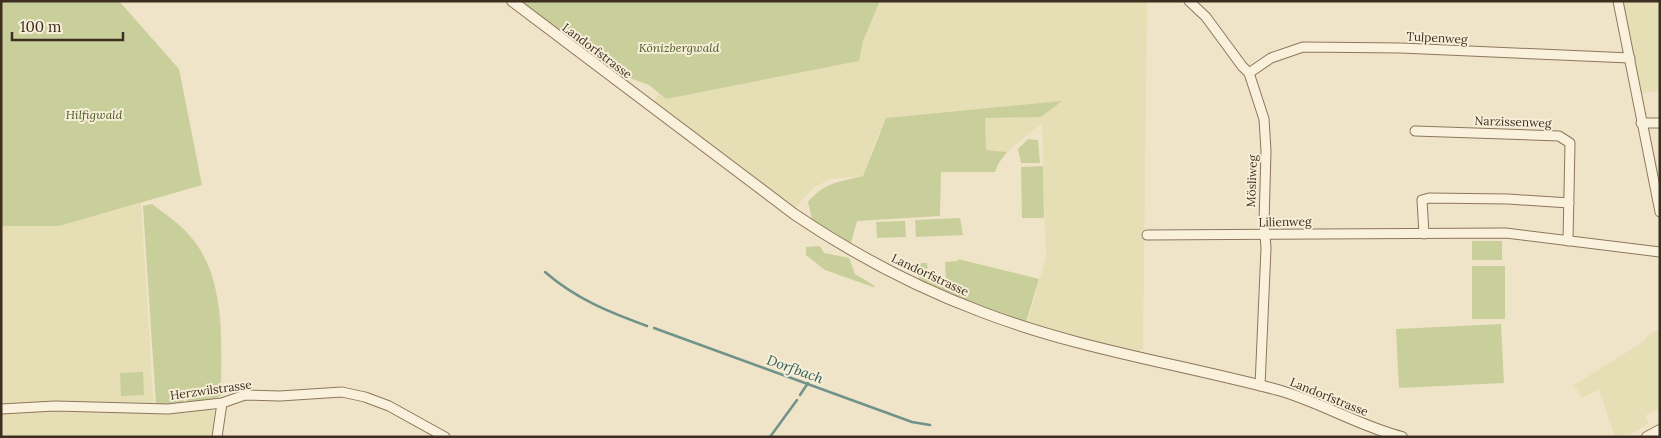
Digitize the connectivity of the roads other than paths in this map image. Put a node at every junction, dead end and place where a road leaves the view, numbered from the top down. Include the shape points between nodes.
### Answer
1 (512, 1) edge
2 (1189, 1) edge
3 (1618, 1) edge
4 (1630, 58) junction
5 (1249, 73) junction
6 (1641, 123) junction
7 (1660, 123) edge
8 (1415, 131) dead end
9 (1569, 203) junction
10 (1660, 212) edge
11 (1264, 234) junction
12 (1424, 234) junction
13 (1147, 235) dead end
14 (1568, 241) junction
15 (1660, 252) edge
16 (1260, 386) junction
17 (222, 403) junction
18 (1, 409) edge
19 (1660, 430) edge
20 (217, 437) edge
21 (445, 437) edge
22 (1402, 437) edge
23 (1647, 437) edge

1 - 16 street, Landorfstrasse via 794,214 840,244 908,281 983,313 1041,332
2 - 5 street, Mösliweg via 1206,17
3 - 4 street
4 - 5 street, Tulpenweg via 1303,47 1271,58
4 - 6 street
5 - 11 street, Mösliweg via 1261,107 1265,133
6 - 7 street
6 - 10 street
8 - 9 street, Narzissenweg via 1559,136 1570,143
9 - 12 street via 1508,198 1429,198 1422,200
9 - 14 street, Narzissenweg
11 - 12 street, Lilienweg
11 - 13 street, Lilienweg
11 - 16 street, Mösliweg
12 - 14 street, Lilienweg via 1515,234
14 - 15 street, Lilienweg
16 - 22 street, Landorfstrasse via 1295,395 1356,422
17 - 18 street, Herzwilstrasse via 168,409 55,406
17 - 20 street
17 - 21 street, Herzwilstrasse via 245,396 342,392 389,406
19 - 23 street

